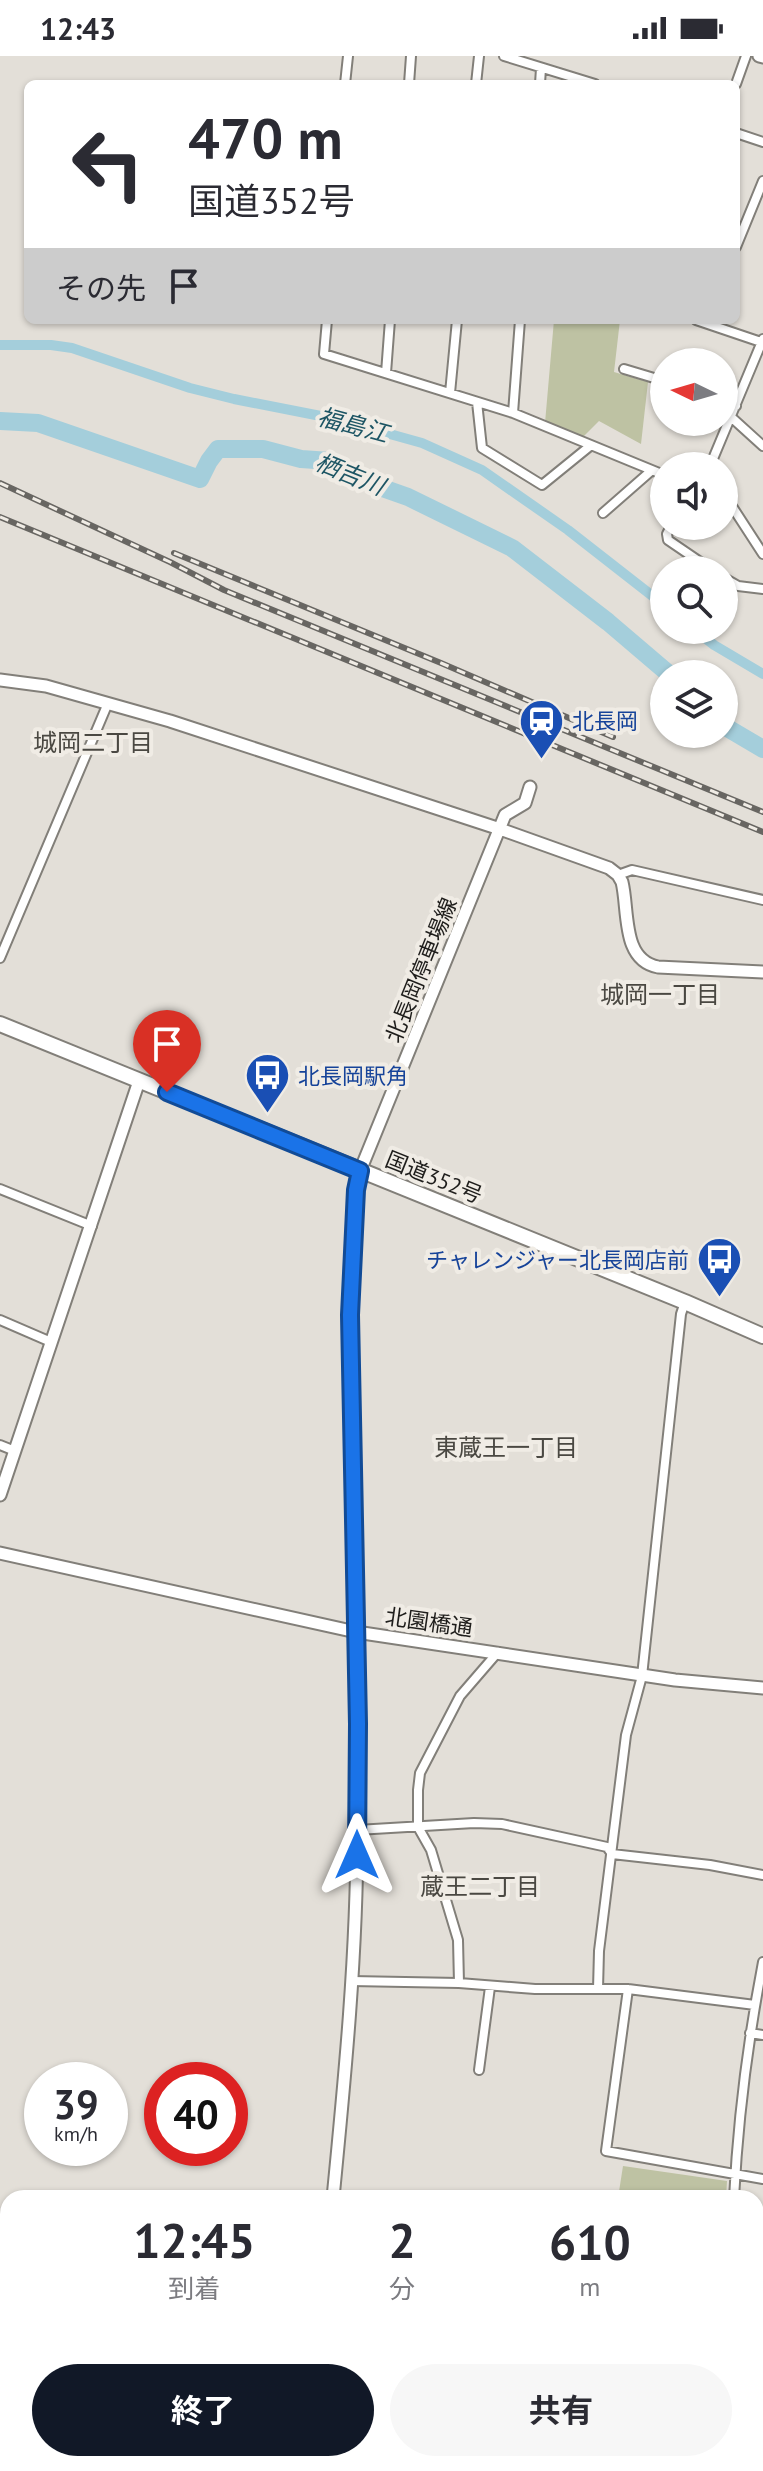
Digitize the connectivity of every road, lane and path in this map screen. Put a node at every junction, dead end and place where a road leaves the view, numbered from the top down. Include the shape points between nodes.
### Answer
1 (348, 56) edge
2 (411, 56) edge
3 (479, 56) edge
4 (504, 56) edge
5 (746, 56) edge
6 (541, 68) junction
7 (345, 80) edge
8 (409, 80) edge
9 (476, 80) edge
10 (540, 80) edge
11 (582, 80) edge
12 (737, 80) edge
13 (740, 134) edge
14 (763, 142) edge
15 (763, 181) edge
16 (740, 237) edge
17 (327, 324) edge
18 (390, 324) edge
19 (457, 324) edge
20 (520, 324) edge
21 (712, 324) edge
22 (762, 341) edge
23 (624, 369) dead end
24 (386, 373) junction
25 (650, 377) edge
26 (450, 393) junction
27 (738, 401) edge
28 (477, 402) junction
29 (513, 413) junction
30 (738, 423) edge
31 (590, 446) junction
32 (763, 446) edge
33 (650, 471) edge
34 (650, 472) edge
35 (603, 513) dead end
36 (738, 516) edge
37 (668, 540) edge
38 (763, 554) edge
39 (690, 556) edge
40 (738, 586) edge
41 (763, 589) edge
42 (0, 680) edge
43 (108, 703) junction
44 (530, 787) dead end
45 (500, 829) junction
46 (618, 875) junction
47 (763, 900) edge
48 (0, 958) edge
49 (763, 972) edge
50 (0, 1024) edge
51 (139, 1081) junction
52 (360, 1171) junction
53 (0, 1189) edge
54 (92, 1226) junction
55 (685, 1302) junction
56 (0, 1320) edge
57 (763, 1336) edge
58 (51, 1342) junction
59 (0, 1445) edge
60 (15, 1451) junction
61 (0, 1495) edge
62 (0, 1553) edge
63 (356, 1632) junction
64 (498, 1652) junction
65 (642, 1676) junction
66 (763, 1688) edge
67 (418, 1827) junction
68 (357, 1830) junction
69 (612, 1854) junction
70 (763, 1875) edge
71 (763, 1962) edge
72 (351, 1981) junction
73 (459, 1983) junction
74 (490, 1987) junction
75 (598, 1989) junction
76 (628, 1989) junction
77 (755, 2005) junction
78 (750, 2033) junction
79 (763, 2035) edge
80 (479, 2070) dead end
81 (735, 2175) junction
82 (763, 2179) edge
83 (334, 2190) edge
84 (734, 2190) edge

1 - 7 street
2 - 8 street
3 - 9 street
4 - 6 street
5 - 12 street
6 - 10 street
6 - 11 street
13 - 14 street
15 - 16 street
17 - 24 street via 324,354
18 - 24 street
19 - 26 street
20 - 29 street
21 - 22 street
22 - 27 street
23 - 25 street
24 - 26 street
26 - 28 street
28 - 29 street
28 - 31 street via 482,448 542,485
29 - 31 street
30 - 32 street
31 - 33 street
34 - 35 street
36 - 38 street
37 - 39 street
40 - 41 street
42 - 43 street
43 - 45 street
43 - 48 street
44 - 45 street via 525,803 505,815
45 - 46 street
45 - 52 street, 北長岡停車場線
46 - 47 street via 632,870
46 - 49 street via 632,945 645,963
50 - 51 highway, 国道352号
51 - 52 highway, 国道352号
51 - 54 street
52 - 55 highway, 国道352号
52 - 63 street, 北長岡停車場線 via 350,1315
53 - 54 street
54 - 58 street
55 - 57 highway, 国道352号
55 - 65 street
56 - 58 street
58 - 60 street
59 - 60 street
60 - 61 street
62 - 63 street, 北園橋通
63 - 64 street, 北園橋通
63 - 68 street
64 - 65 street, 北園橋通
64 - 67 street via 460,1696 420,1773
65 - 66 street, 北園橋通
65 - 69 street via 626,1735
67 - 68 street
67 - 69 street via 502,1824 607,1847
67 - 73 street via 431,1850 458,1940
68 - 72 street
69 - 70 street
69 - 75 street
71 - 77 street
72 - 73 street
72 - 83 street
73 - 74 street
74 - 75 street
74 - 80 street
75 - 76 street
76 - 77 street
76 - 81 street via 606,2151
77 - 78 street
78 - 79 street
78 - 81 street
81 - 82 street
81 - 84 street

